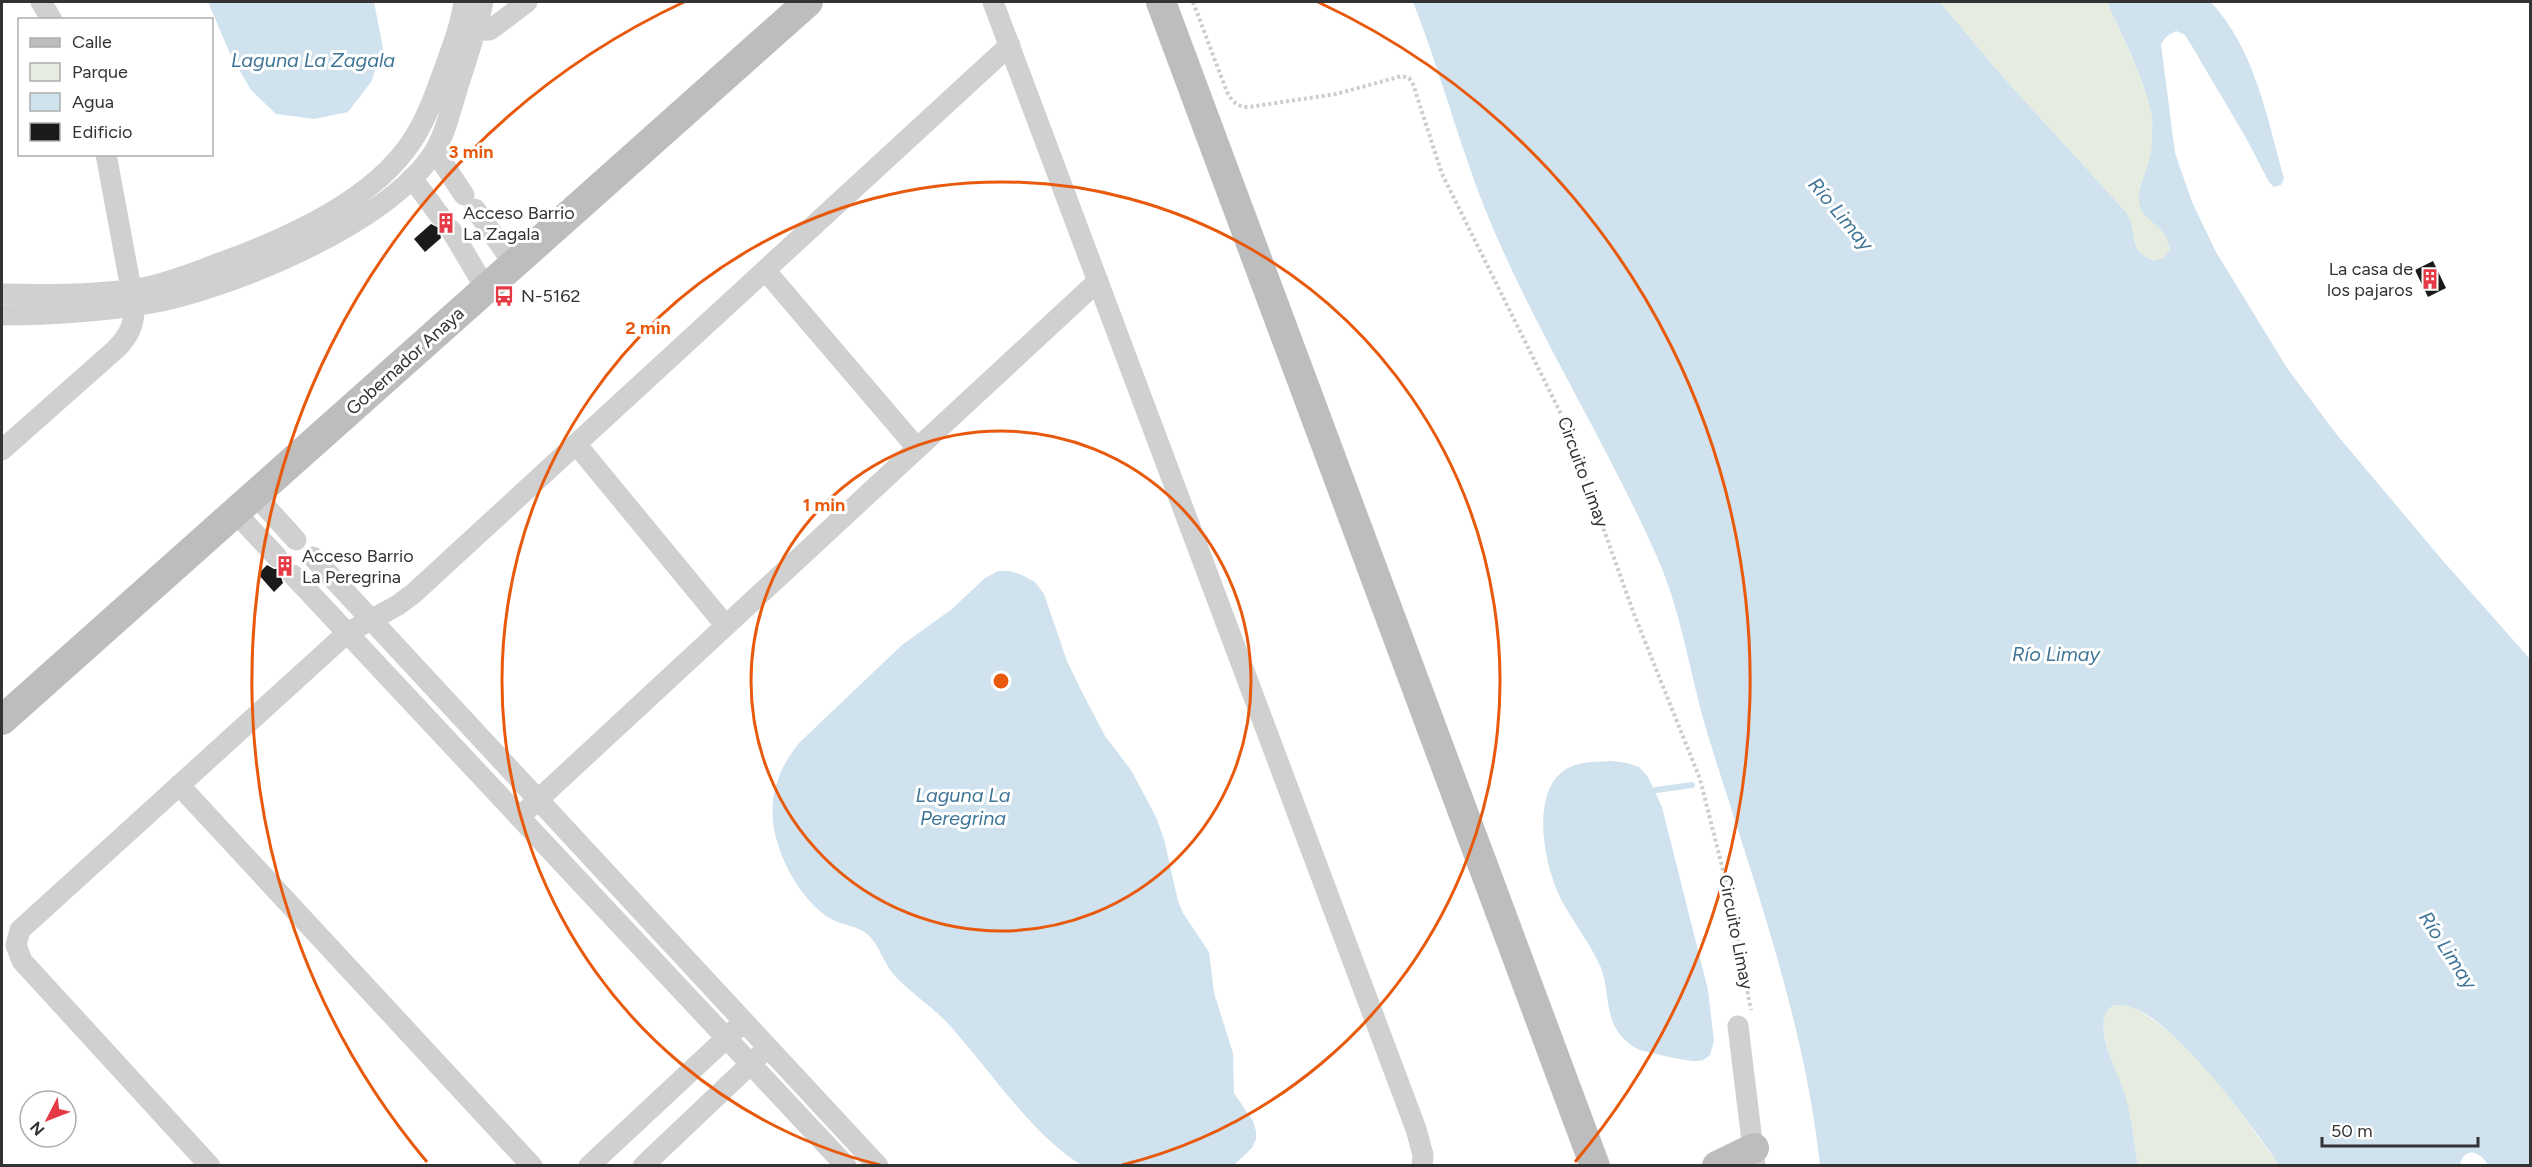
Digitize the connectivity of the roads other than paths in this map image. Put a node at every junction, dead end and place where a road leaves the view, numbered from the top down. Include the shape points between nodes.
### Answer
1 (42, 2) edge
2 (464, 2) edge
3 (483, 2) edge
4 (527, 2) edge
5 (808, 2) edge
6 (993, 2) edge
7 (1161, 2) edge
8 (51, 18) edge
9 (466, 32) junction
10 (1010, 45) junction
11 (435, 151) junction
12 (106, 156) edge
13 (412, 178) junction
14 (514, 264) junction
15 (765, 270) junction
16 (1098, 281) junction
17 (486, 289) junction
18 (2, 294) edge
19 (133, 297) junction
20 (2, 315) edge
21 (576, 444) junction
22 (917, 448) junction
23 (2, 450) edge
24 (245, 503) junction
25 (296, 540) dead end
26 (313, 557) dead end
27 (276, 558) dead end
28 (293, 575) dead end
29 (370, 619) junction
30 (726, 626) junction
31 (347, 633) junction
32 (2, 720) edge
33 (179, 785) junction
34 (538, 800) junction
35 (519, 817) junction
36 (744, 1022) junction
37 (1745, 1022) road end
38 (726, 1038) junction
39 (768, 1047) junction
40 (751, 1064) junction
41 (1754, 1157) edge
42 (210, 1166) edge
43 (532, 1166) edge
44 (589, 1166) edge
45 (643, 1166) edge
46 (846, 1166) edge
47 (878, 1166) edge
48 (1422, 1166) edge
49 (1595, 1166) edge
50 (1717, 1166) edge

1 - 8 street
2 - 9 street
3 - 9 street
4 - 9 street via 490,30
5 - 14 street, Gobernador Anaya
6 - 10 street
7 - 49 street
9 - 11 street
9 - 19 street via 423,123 393,165 375,181 324,216 272,242
10 - 15 street
10 - 16 street
11 - 13 street
11 - 14 street
12 - 19 street
13 - 17 street via 446,223
13 - 19 street via 378,207 318,243 182,296
14 - 17 street, Gobernador Anaya
15 - 21 street
15 - 22 street
16 - 22 street
16 - 48 street via 1416,1129
17 - 24 street, Gobernador Anaya
18 - 19 street
19 - 20 street via 65,313
19 - 23 street via 133,322 124,341
21 - 29 street via 414,593
21 - 30 street
22 - 30 street
24 - 25 street
24 - 27 street
24 - 32 street, Gobernador Anaya
26 - 29 street
28 - 31 street
29 - 31 street
29 - 34 street
30 - 34 street
31 - 33 street
31 - 35 street
33 - 42 street via 25,924 16,945 28,968
33 - 43 street
34 - 35 street
34 - 36 street
35 - 38 street
36 - 38 street
36 - 39 street
37 - 41 street
38 - 40 street
38 - 44 street
39 - 40 street
39 - 47 street
40 - 45 street
40 - 46 street
41 - 50 street

